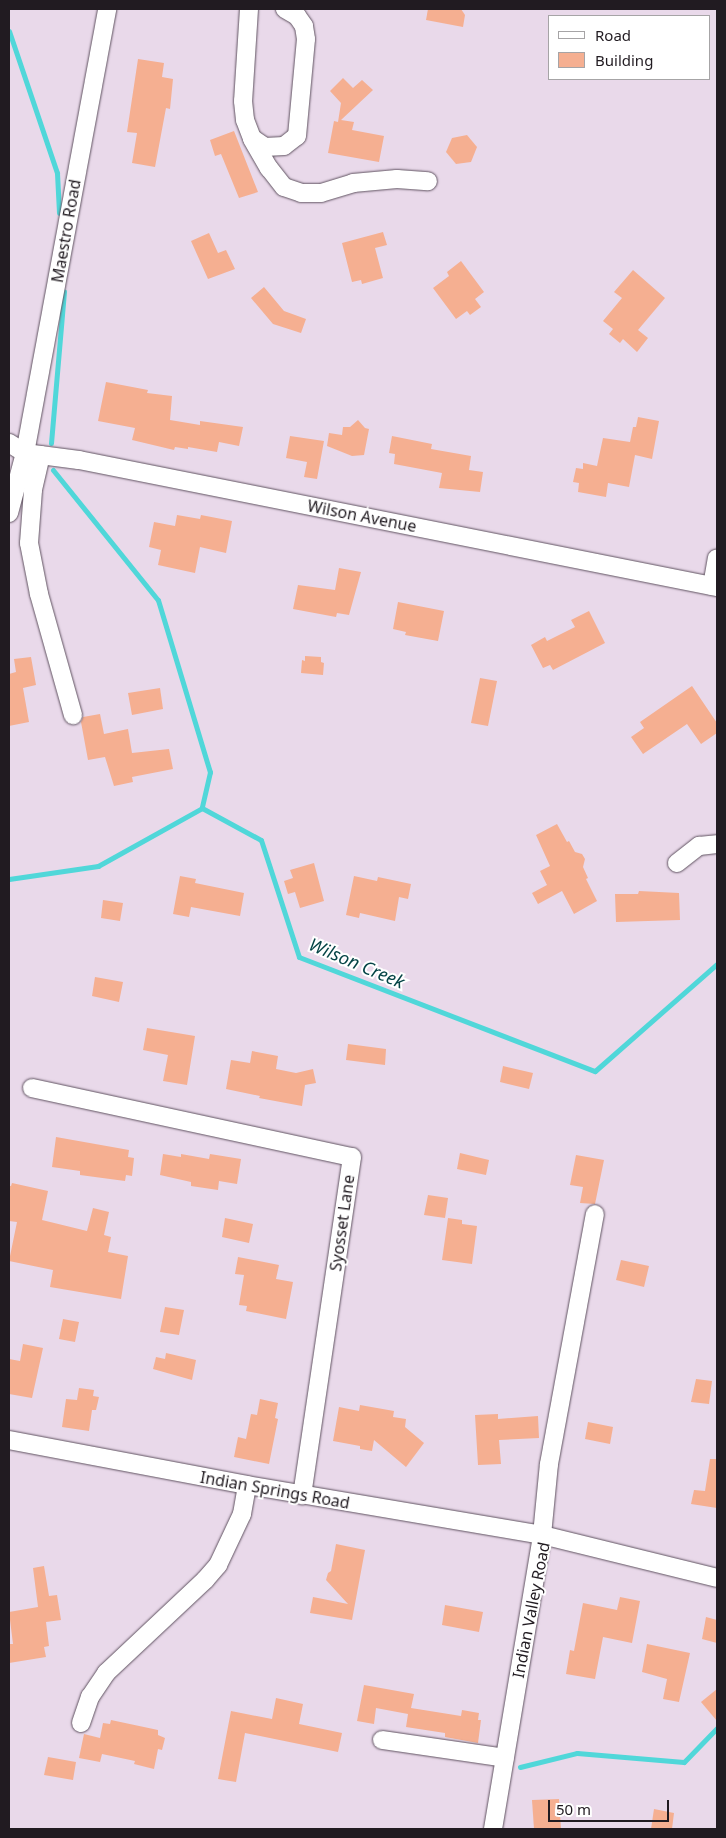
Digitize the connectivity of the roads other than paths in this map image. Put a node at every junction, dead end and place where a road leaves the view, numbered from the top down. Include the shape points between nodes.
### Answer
1 (107, 9) edge
2 (249, 9) edge
3 (285, 9) edge
4 (252, 138) junction
5 (428, 181) dead end
6 (9, 443) edge
7 (33, 454) junction
8 (9, 513) edge
9 (717, 558) edge
10 (715, 586) edge
11 (72, 715) dead end
12 (717, 844) edge
13 (677, 863) dead end
14 (32, 1088) dead end
15 (595, 1214) dead end
16 (9, 1440) edge
17 (247, 1485) junction
18 (302, 1495) junction
19 (542, 1536) junction
20 (717, 1578) edge
21 (81, 1723) dead end
22 (382, 1740) dead end
23 (505, 1758) junction
24 (493, 1829) edge

1 - 7 street, Maestro Road
2 - 4 street via 243,101
3 - 4 street via 297,16 304,26 306,39 297,136 284,146 265,147
4 - 5 street via 284,187 301,193 321,193 352,183 397,179
6 - 7 street, Wilson Avenue
7 - 8 street
7 - 10 street, Wilson Avenue via 79,460
7 - 11 street via 29,542 39,594
9 - 10 street
12 - 13 street via 699,846
14 - 18 street, Syosset Lane via 352,1157
15 - 19 street via 548,1464
16 - 17 street, Indian Springs Road
17 - 18 street, Indian Springs Road
17 - 21 street via 242,1514 218,1566 106,1672 90,1697
18 - 19 street, Indian Springs Road
19 - 20 street, Indian Valley Road
19 - 23 street, Indian Valley Road
22 - 23 street
23 - 24 street, Indian Valley Road

